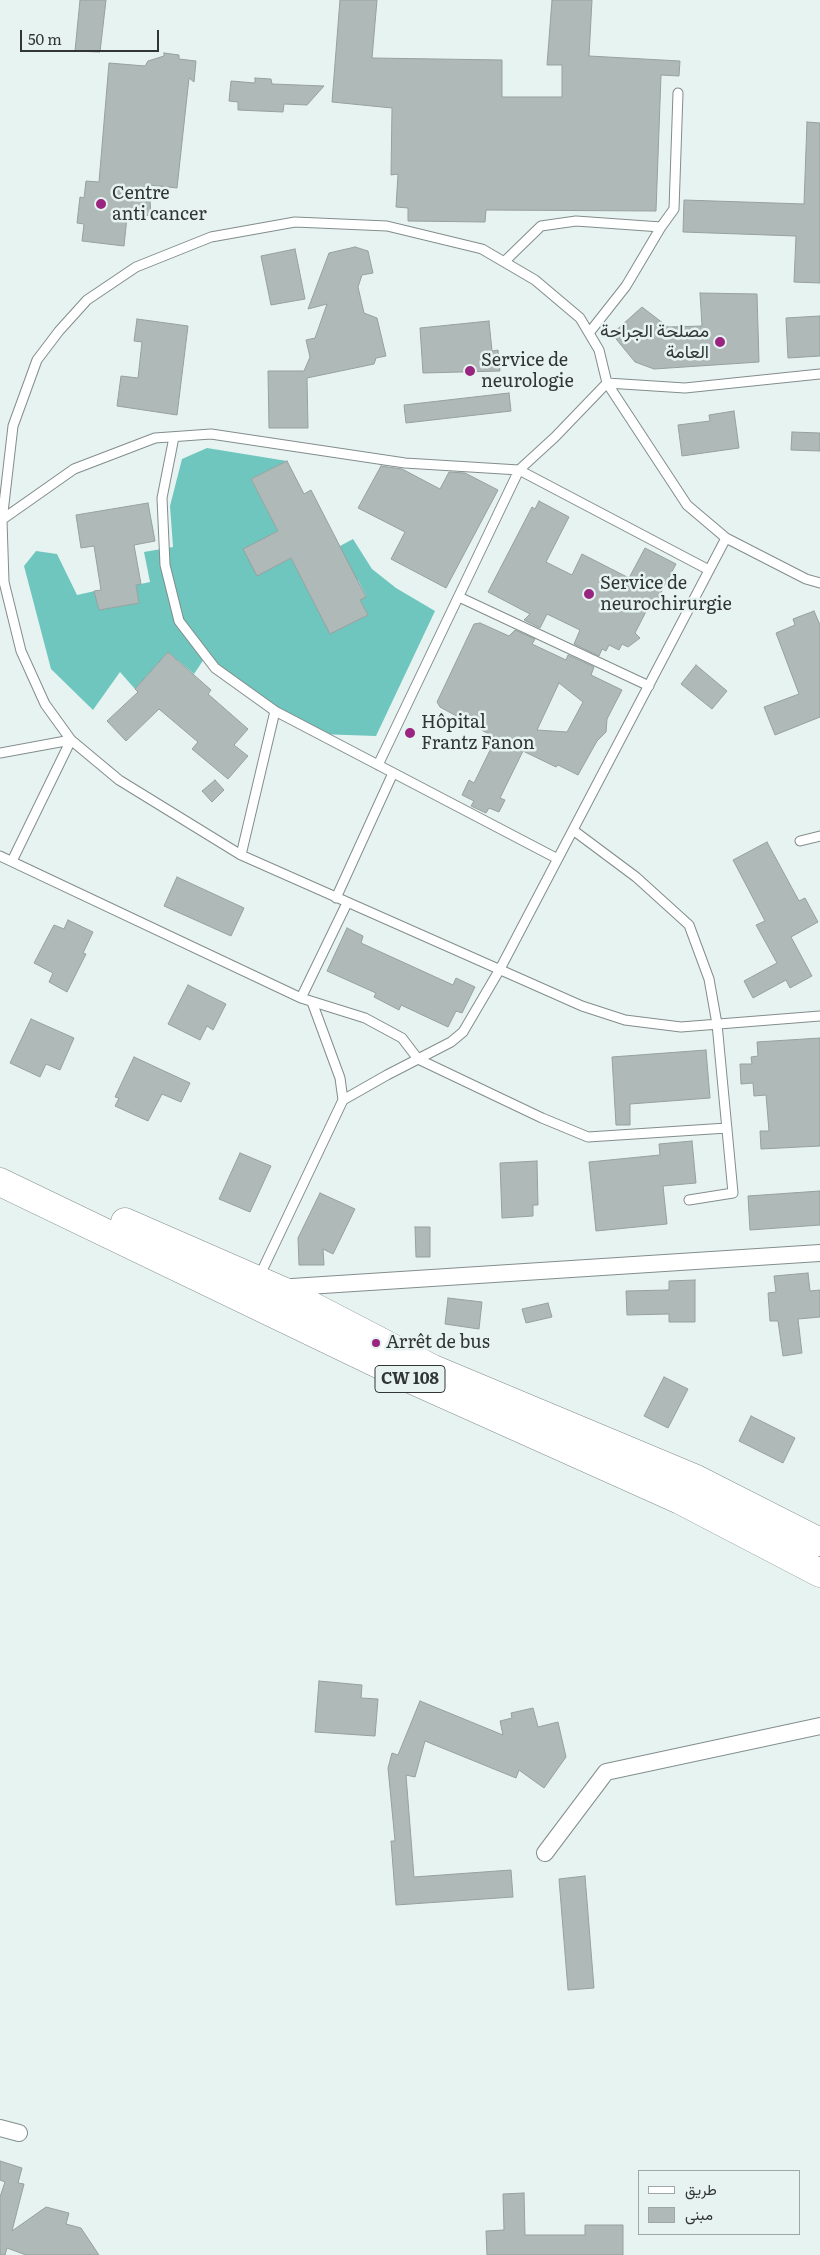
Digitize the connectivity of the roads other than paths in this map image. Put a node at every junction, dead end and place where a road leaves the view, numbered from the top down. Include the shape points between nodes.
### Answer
1 (678, 93) dead end
2 (661, 227) junction
3 (504, 262) junction
4 (589, 333) junction
5 (820, 374) edge
6 (607, 383) junction
7 (174, 437) junction
8 (519, 470) junction
9 (1, 521) edge
10 (726, 538) junction
11 (709, 570) junction
12 (820, 583) edge
13 (460, 598) junction
14 (650, 686) junction
15 (275, 711) junction
16 (71, 740) junction
17 (0, 753) edge
18 (378, 765) junction
19 (393, 773) junction
20 (573, 830) junction
21 (820, 836) edge
22 (800, 841) dead end
23 (241, 855) junction
24 (0, 856) edge
25 (556, 858) junction
26 (12, 861) junction
27 (336, 898) junction
28 (347, 903) junction
29 (500, 969) junction
30 (301, 998) junction
31 (312, 1002) junction
32 (820, 1016) edge
33 (717, 1024) junction
34 (418, 1059) junction
35 (343, 1100) junction
36 (727, 1128) junction
37 (0, 1167) edge
38 (0, 1182) edge
39 (689, 1200) dead end
40 (820, 1253) edge
41 (257, 1281) junction
42 (274, 1300) junction
43 (820, 1542) edge
44 (820, 1573) edge
45 (820, 1726) edge
46 (546, 1853) dead end
47 (0, 2128) edge
48 (19, 2133) dead end

1 - 2 lane via 674,209
2 - 3 lane via 576,221 541,226
2 - 4 lane via 626,286
3 - 4 lane via 542,286 580,318
3 - 9 lane via 482,249 387,226 295,222 211,237 136,267 87,300 37,360 13,426
4 - 6 lane via 599,350
5 - 6 lane via 685,388
6 - 8 lane
6 - 10 lane via 687,505
7 - 8 lane via 211,434 404,463
7 - 9 lane via 155,438 74,469
7 - 15 lane via 162,498 165,566 179,621 215,668
8 - 11 lane
8 - 13 lane
9 - 16 lane via 4,582 20,651 45,704
10 - 11 lane
10 - 12 lane
11 - 14 lane
13 - 14 lane
13 - 18 lane
14 - 20 lane
15 - 18 lane
15 - 23 lane
16 - 17 lane
16 - 23 lane via 119,780
16 - 26 lane
18 - 19 lane
19 - 25 lane
19 - 27 lane
20 - 25 lane
20 - 33 lane via 636,877 689,925 709,979
21 - 22 lane
23 - 27 lane
24 - 26 lane
25 - 29 lane
26 - 30 lane
27 - 28 lane
28 - 29 lane
28 - 30 lane
29 - 33 lane via 582,1006 624,1020 681,1027
29 - 34 lane via 463,1032 452,1042
30 - 31 lane
31 - 34 lane via 365,1018 402,1038
31 - 35 lane via 340,1078
32 - 33 lane
33 - 36 lane
34 - 35 lane
34 - 36 lane via 588,1137
35 - 41 lane
36 - 39 lane via 733,1193
37 - 41 highway, CW 108
38 - 42 highway, CW 108
40 - 42 street via 292,1287
41 - 42 highway, CW 108
42 - 43 highway, CW 108 via 696,1479
42 - 44 highway, CW 108 via 420,1384 680,1500
45 - 46 street via 606,1772
47 - 48 street

